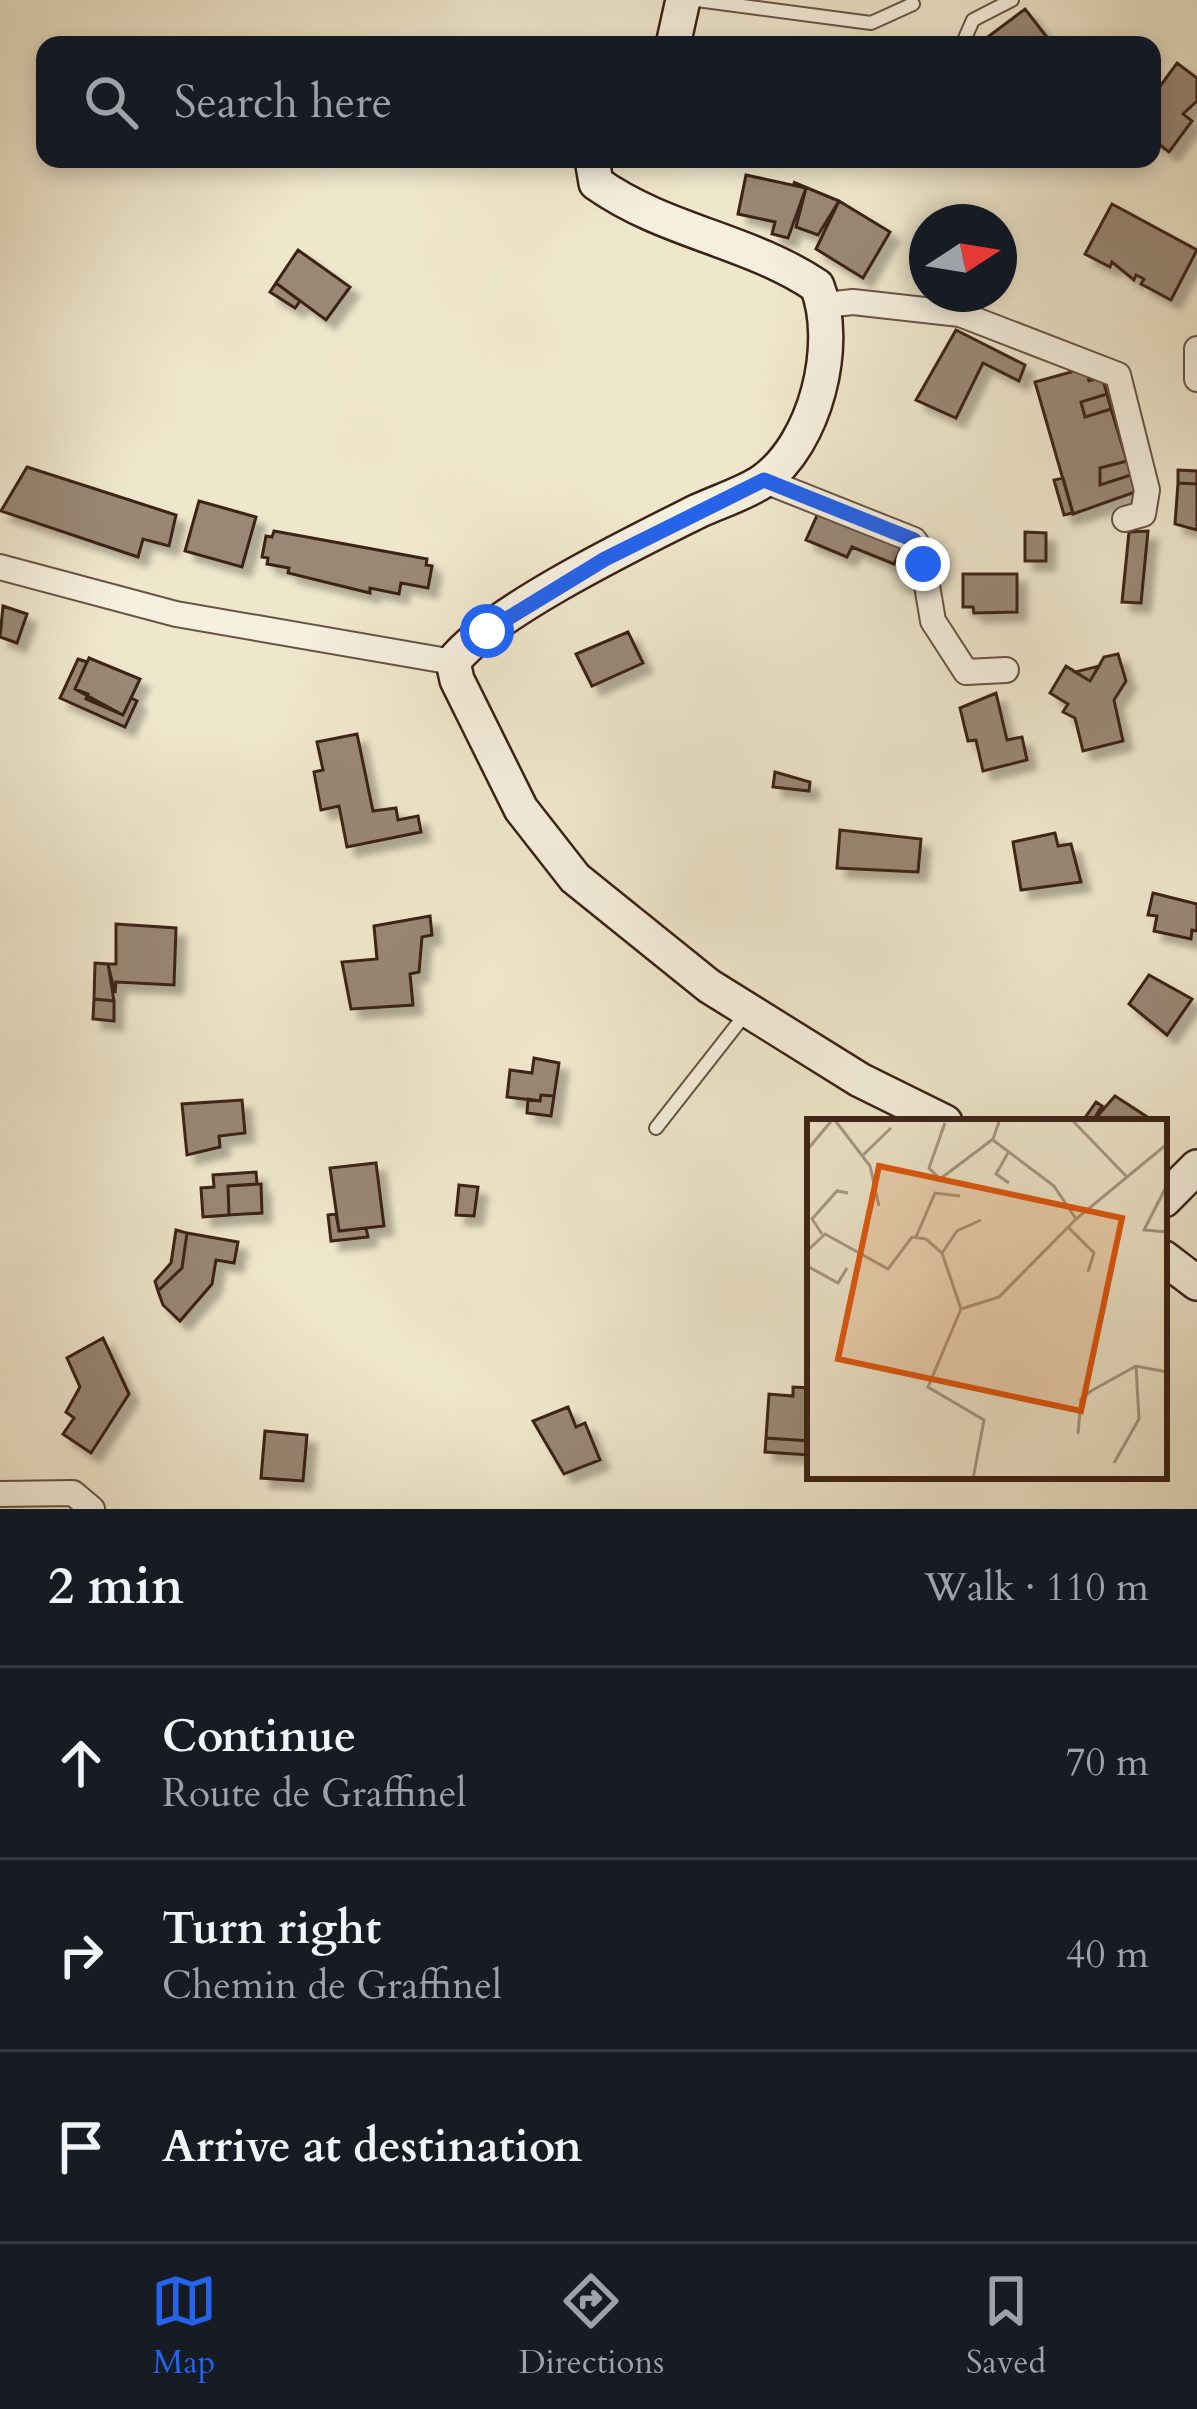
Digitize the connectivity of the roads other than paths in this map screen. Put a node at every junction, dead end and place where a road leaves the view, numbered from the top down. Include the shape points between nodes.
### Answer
1 (683, 0) edge
2 (697, 0) edge
3 (1012, 0) edge
4 (913, 4) dead end
5 (675, 36) edge
6 (966, 36) edge
7 (594, 168) edge
8 (825, 305) junction
9 (1197, 349) edge
10 (1197, 380) edge
11 (764, 480) junction
12 (1125, 519) dead end
13 (0, 567) edge
14 (452, 662) junction
15 (1006, 670) dead end
16 (748, 1012) junction
17 (939, 1119) edge
18 (656, 1128) dead end
19 (1197, 1167) edge
20 (1167, 1197) edge
21 (1167, 1260) edge
22 (1197, 1283) edge
23 (0, 1494) edge
24 (92, 1509) edge

1 - 5 street
2 - 4 lane via 871,23
3 - 6 lane via 973,20
7 - 8 street via 596,183 620,200 719,243 774,256 817,286
8 - 11 street via 823,369 800,434
8 - 12 street via 960,314 1118,374 1148,490 1143,514
9 - 10 street
11 - 14 street via 605,559 487,631
11 - 15 street via 914,540 933,621 966,672
13 - 14 street via 176,614
14 - 16 street via 520,809 556,860
16 - 17 street
16 - 18 lane
19 - 20 street
21 - 22 street
23 - 24 street via 73,1493

